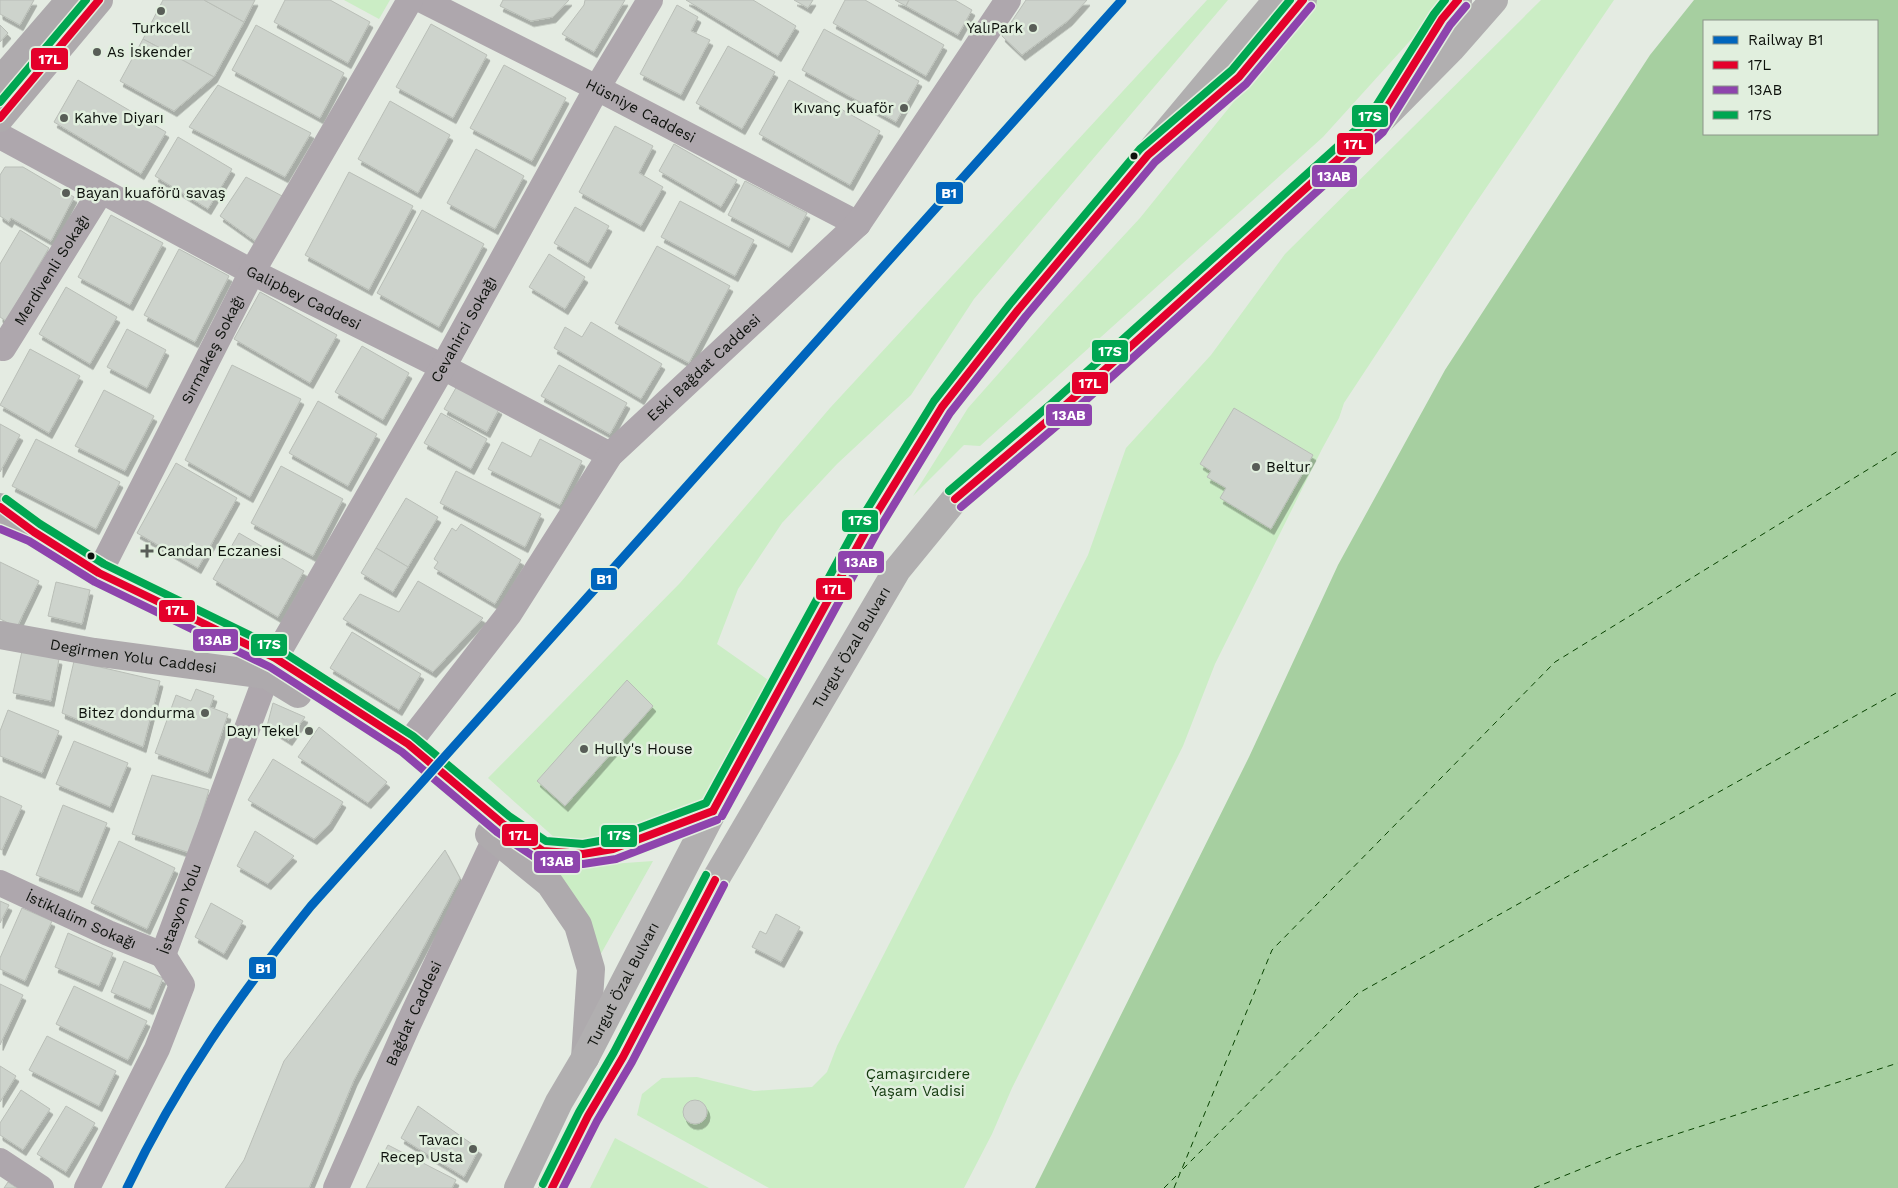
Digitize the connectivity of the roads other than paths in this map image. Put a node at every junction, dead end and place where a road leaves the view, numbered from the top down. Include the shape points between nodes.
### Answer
1 (70, 0) edge
2 (99, 0) edge
3 (410, 0) edge
4 (422, 0) edge
5 (650, 0) edge
6 (1277, 0) edge
7 (1303, 0) edge
8 (1458, 0) edge
9 (1494, 0) edge
10 (1001, 2) edge
11 (0, 80) edge
12 (597, 88) junction
13 (0, 118) edge
14 (1376, 125) junction
15 (0, 136) edge
16 (1148, 155) junction
17 (101, 191) junction
18 (858, 224) junction
19 (252, 272) junction
20 (3, 348) dead end
21 (443, 367) junction
22 (610, 455) junction
23 (0, 507) edge
24 (0, 518) edge
25 (34, 532) junction
26 (99, 573) junction
27 (0, 635) edge
28 (271, 666) junction
29 (403, 750) junction
30 (713, 811) junction
31 (495, 839) junction
32 (0, 883) edge
33 (163, 955) junction
34 (585, 1058) junction
35 (0, 1161) edge
36 (41, 1188) edge
37 (87, 1188) edge
38 (336, 1188) edge
39 (518, 1188) edge
40 (552, 1188) edge

1 - 11 main road
2 - 13 main road
3 - 19 street, Sırmakeş Sokağı
4 - 12 street, Hüsniye Caddesi
5 - 12 street, Cevahirci Sokağı
6 - 16 highway, Turgut Özal Bulvarı
7 - 16 highway via 1239,77
8 - 14 highway via 1442,19
9 - 14 highway, Turgut Özal Bulvarı
10 - 18 street, Eski Bağdat Caddesi
12 - 18 street, Hüsniye Caddesi
12 - 21 street, Cevahirci Sokağı
14 - 40 highway, Turgut Özal Bulvarı via 1059,411 955,499 897,570 715,880
15 - 17 street, Galipbey Caddesi
16 - 30 highway, Turgut Özal Bulvarı via 942,406 867,529
17 - 19 street, Galipbey Caddesi
17 - 20 street, Merdivenli Sokağı
18 - 22 street, Eski Bağdat Caddesi
19 - 21 street, Galipbey Caddesi
19 - 26 street, Sırmakeş Sokağı
21 - 22 street, Galipbey Caddesi
21 - 28 street, Cevahirci Sokağı
22 - 29 street, Eski Bağdat Caddesi via 509,614
23 - 25 main road
24 - 25 main road
25 - 26 main road
26 - 28 main road
27 - 28 main road, Degirmen Yolu Caddesi via 94,652
28 - 29 main road
28 - 33 street, İstasyon Yolu
29 - 30 main road via 543,851 583,854 613,849
29 - 31 main road
30 - 34 highway, Turgut Özal Bulvarı
31 - 34 main road via 550,884 578,925 591,969
31 - 38 street, Bağdat Caddesi
32 - 33 street, İstiklalim Sokağı
33 - 37 street, İstasyon Yolu via 182,985 157,1049
34 - 39 highway, Turgut Özal Bulvarı via 559,1102
35 - 36 street

